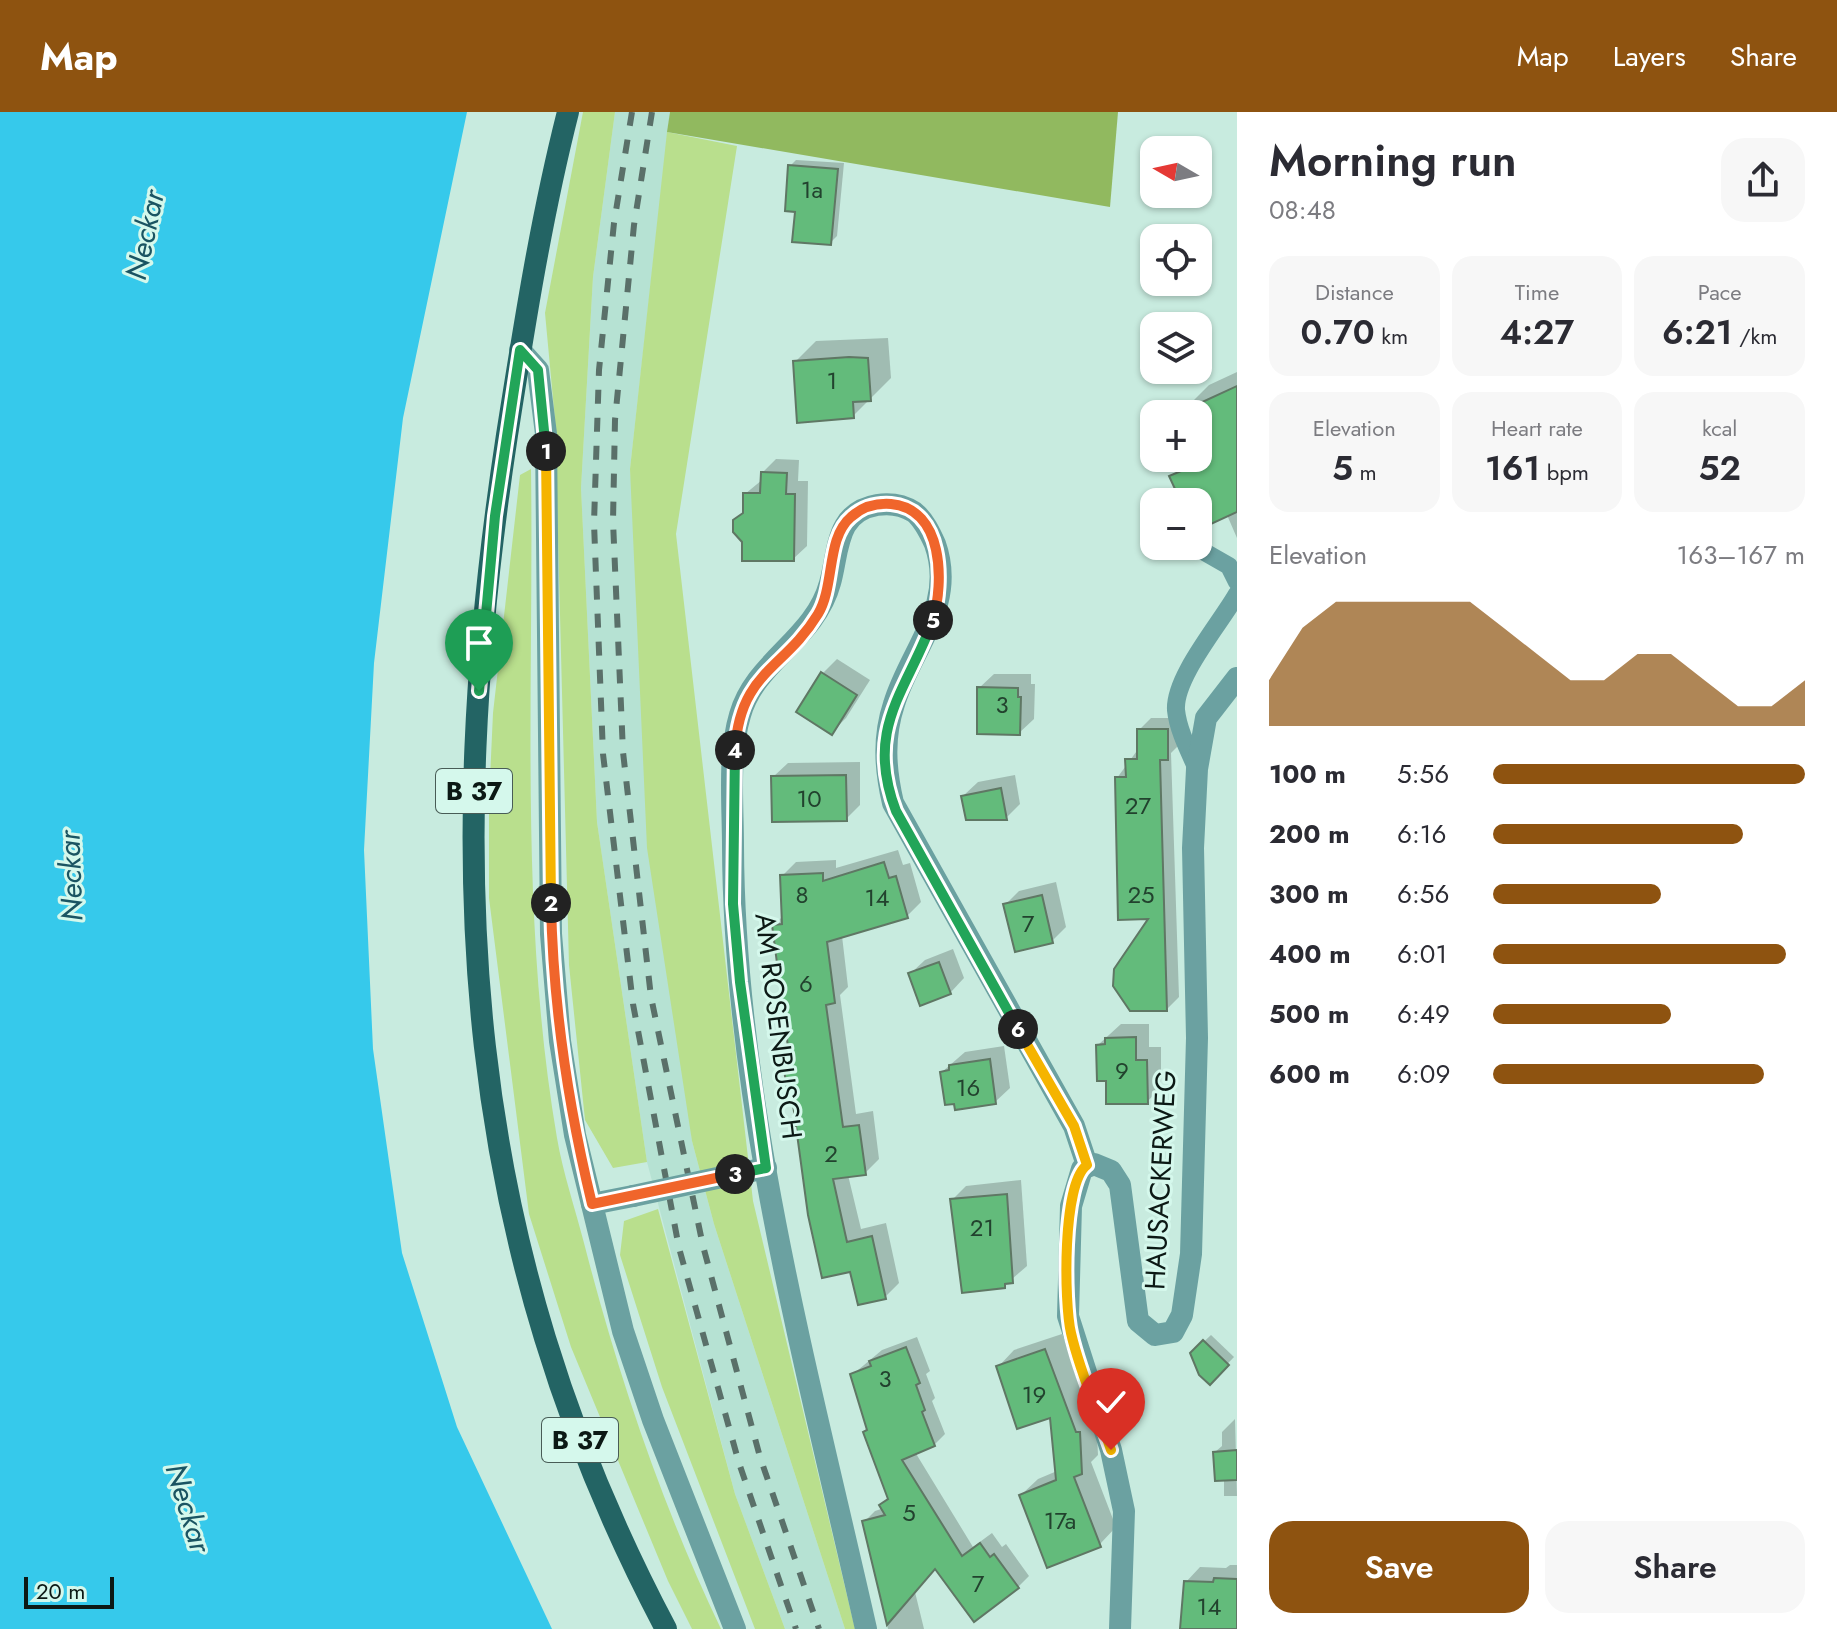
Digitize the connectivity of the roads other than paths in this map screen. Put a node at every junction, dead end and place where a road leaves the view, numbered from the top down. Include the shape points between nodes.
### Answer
1 (568, 112) edge
2 (520, 350) junction
3 (1212, 556) edge
4 (1237, 582) edge
5 (1237, 594) edge
6 (1237, 678) edge
7 (1197, 769) junction
8 (1087, 1165) junction
9 (766, 1168) junction
10 (592, 1204) junction
11 (666, 1629) edge
12 (735, 1629) edge
13 (866, 1629) edge
14 (1120, 1629) edge

1 - 2 main road, B 37
2 - 10 street via 538,370 546,434 547,747 555,992 575,1135
2 - 11 main road, B 37 via 495,516 475,760 475,960 488,1088 517,1243 544,1338 614,1524
3 - 4 lane via 1229,566
5 - 7 lane via 1180,686 1177,721
6 - 7 street, HAUSACKERWEG via 1206,718
7 - 8 street, HAUSACKERWEG via 1191,1254 1182,1315 1173,1332 1155,1335 1138,1321 1120,1185 1105,1167
8 - 9 street, AM ROSENBUSCH via 1074,1126 893,803 886,766 889,720 933,621 940,569 932,539 918,516 902,506 883,504 863,509 844,525 824,602 808,628 750,690 739,717 733,904
8 - 14 street via 1078,1176 1071,1206 1068,1316 1111,1450 1124,1511
9 - 10 street, bridge
9 - 13 street
10 - 12 street via 638,1376

